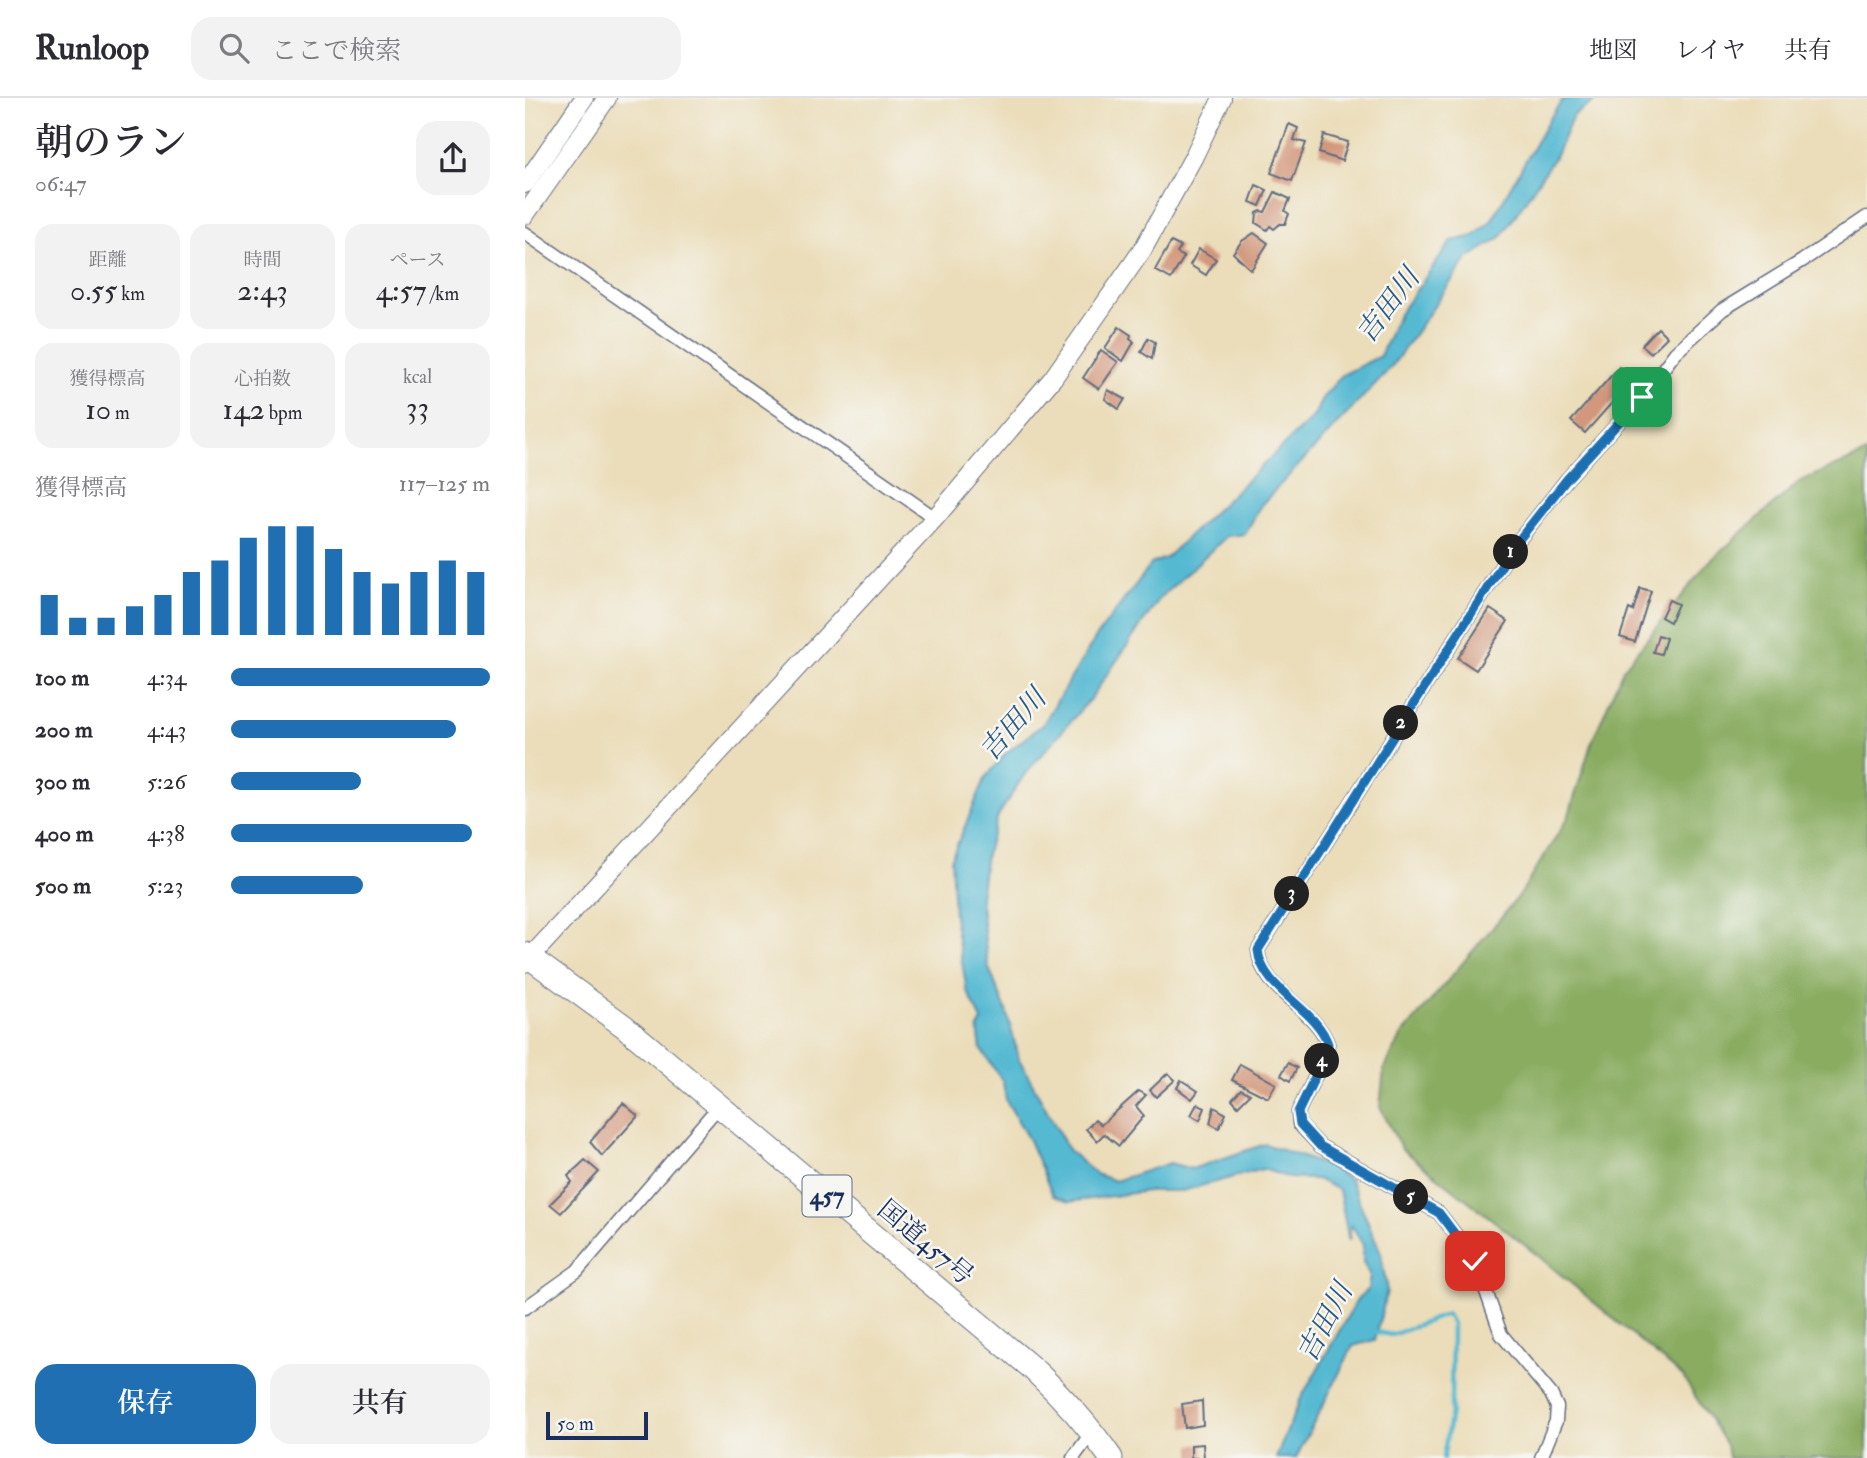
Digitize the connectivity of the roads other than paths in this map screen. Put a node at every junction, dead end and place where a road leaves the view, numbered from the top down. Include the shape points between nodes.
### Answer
1 (585, 98) edge
2 (607, 98) edge
3 (1221, 98) edge
4 (525, 184) edge
5 (525, 215) edge
6 (1867, 217) edge
7 (525, 233) edge
8 (935, 519) junction
9 (527, 958) edge
10 (719, 1106) junction
11 (525, 1308) edge
12 (1093, 1431) junction
13 (1073, 1458) edge
14 (1111, 1458) edge
15 (1541, 1458) edge

1 - 4 street
2 - 5 street
3 - 8 street via 1143,249 1053,379
6 - 15 street via 1722,310 1675,353 1642,397 1567,479 1514,546 1258,950 1263,971 1328,1044 1298,1112 1300,1124 1320,1146 1439,1213 1475,1261 1501,1334 1557,1407
7 - 8 street
8 - 9 street
9 - 10 highway, 国道457号 / 457 via 624,1026
10 - 11 street via 577,1271
10 - 12 highway, 国道457号 / 457 via 1032,1368
12 - 13 street
12 - 14 highway, 国道457号 / 457

